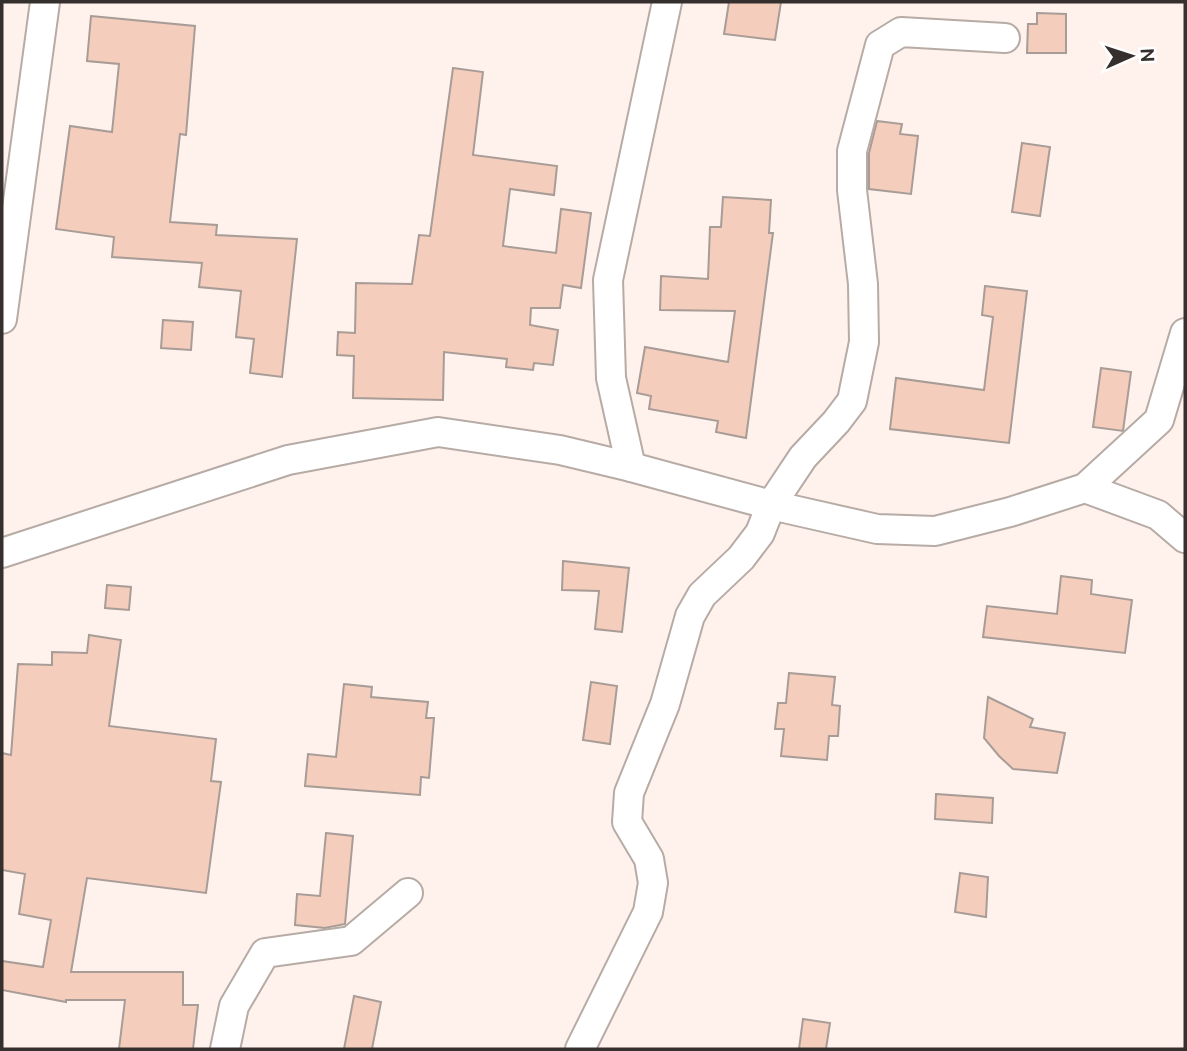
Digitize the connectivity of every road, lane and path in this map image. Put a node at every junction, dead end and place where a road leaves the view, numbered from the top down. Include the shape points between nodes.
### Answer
1 (45, 2) edge
2 (667, 2) edge
3 (1005, 38) dead end
4 (2, 320) edge
5 (1185, 333) edge
6 (631, 467) junction
7 (1085, 488) junction
8 (771, 505) junction
9 (1185, 538) edge
10 (2, 553) edge
11 (408, 893) dead end
12 (225, 1049) edge
13 (580, 1049) edge

1 - 4 street
2 - 6 street via 608,280 611,378
3 - 8 street via 901,32 880,45 852,151 864,331 852,401 803,457
5 - 7 street via 1159,420
6 - 8 street
6 - 10 street via 560,450 438,432 288,460
7 - 8 street via 935,531 877,529
7 - 9 street via 1158,515
8 - 13 street via 760,533 702,595 690,616 665,704 629,793 627,822 649,859 653,883 648,912
11 - 12 street via 351,941 265,953 234,1006

